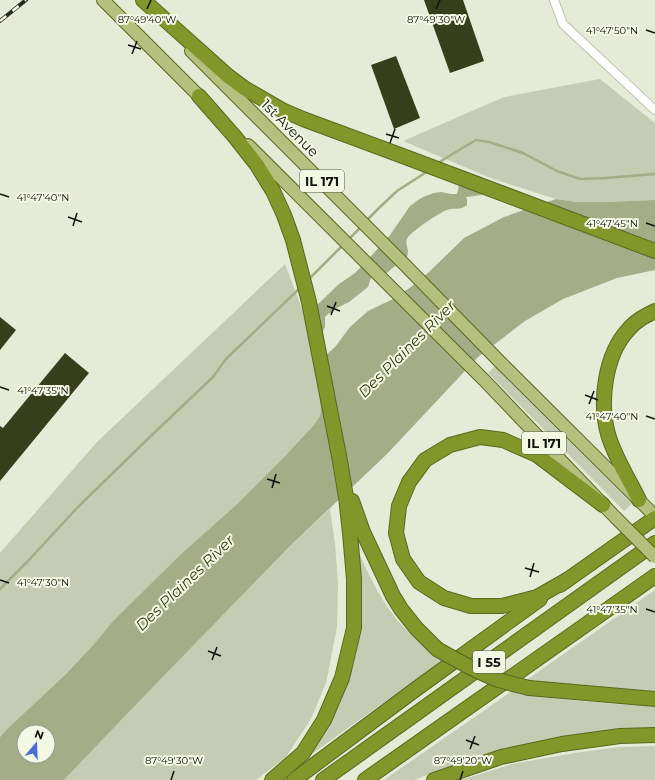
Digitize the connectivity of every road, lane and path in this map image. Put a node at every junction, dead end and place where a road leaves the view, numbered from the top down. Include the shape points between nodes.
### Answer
1 (103, 0) edge
2 (140, 0) edge
3 (143, 0) edge
4 (554, 0) edge
5 (199, 96) junction
6 (655, 110) edge
7 (655, 251) edge
8 (655, 311) edge
9 (639, 500) junction
10 (603, 505) junction
11 (655, 517) edge
12 (356, 533) junction
13 (655, 543) edge
14 (655, 557) edge
15 (655, 576) edge
16 (567, 580) junction
17 (655, 699) edge
18 (655, 735) edge
19 (272, 780) edge
20 (294, 780) edge
21 (323, 780) edge
22 (365, 780) edge
23 (434, 780) edge

1 - 5 main road, IL 171
2 - 9 main road, 1st Avenue / IL 171
3 - 7 highway via 228,76 282,110
4 - 6 street via 563,24
5 - 10 main road, IL 171 via 484,380
5 - 12 highway via 257,165 273,191 293,240 309,302 346,496
8 - 9 highway via 628,330 618,344 611,362 604,396 604,416 608,433
9 - 11 main road, IL 171
10 - 14 main road, IL 171, bridge
10 - 16 highway via 537,455 504,440 480,437 450,445 425,460 410,482 399,506 396,533 403,559 419,582 437,594 471,606 502,606 537,597
11 - 16 highway
12 - 17 highway, bridge via 393,596 416,628 437,649 462,663 509,683 529,688
12 - 19 highway via 354,628 342,678 324,720 303,753
13 - 21 highway, I 55
15 - 22 highway, I 55
16 - 20 highway
18 - 23 highway via 620,736 562,744 501,757

